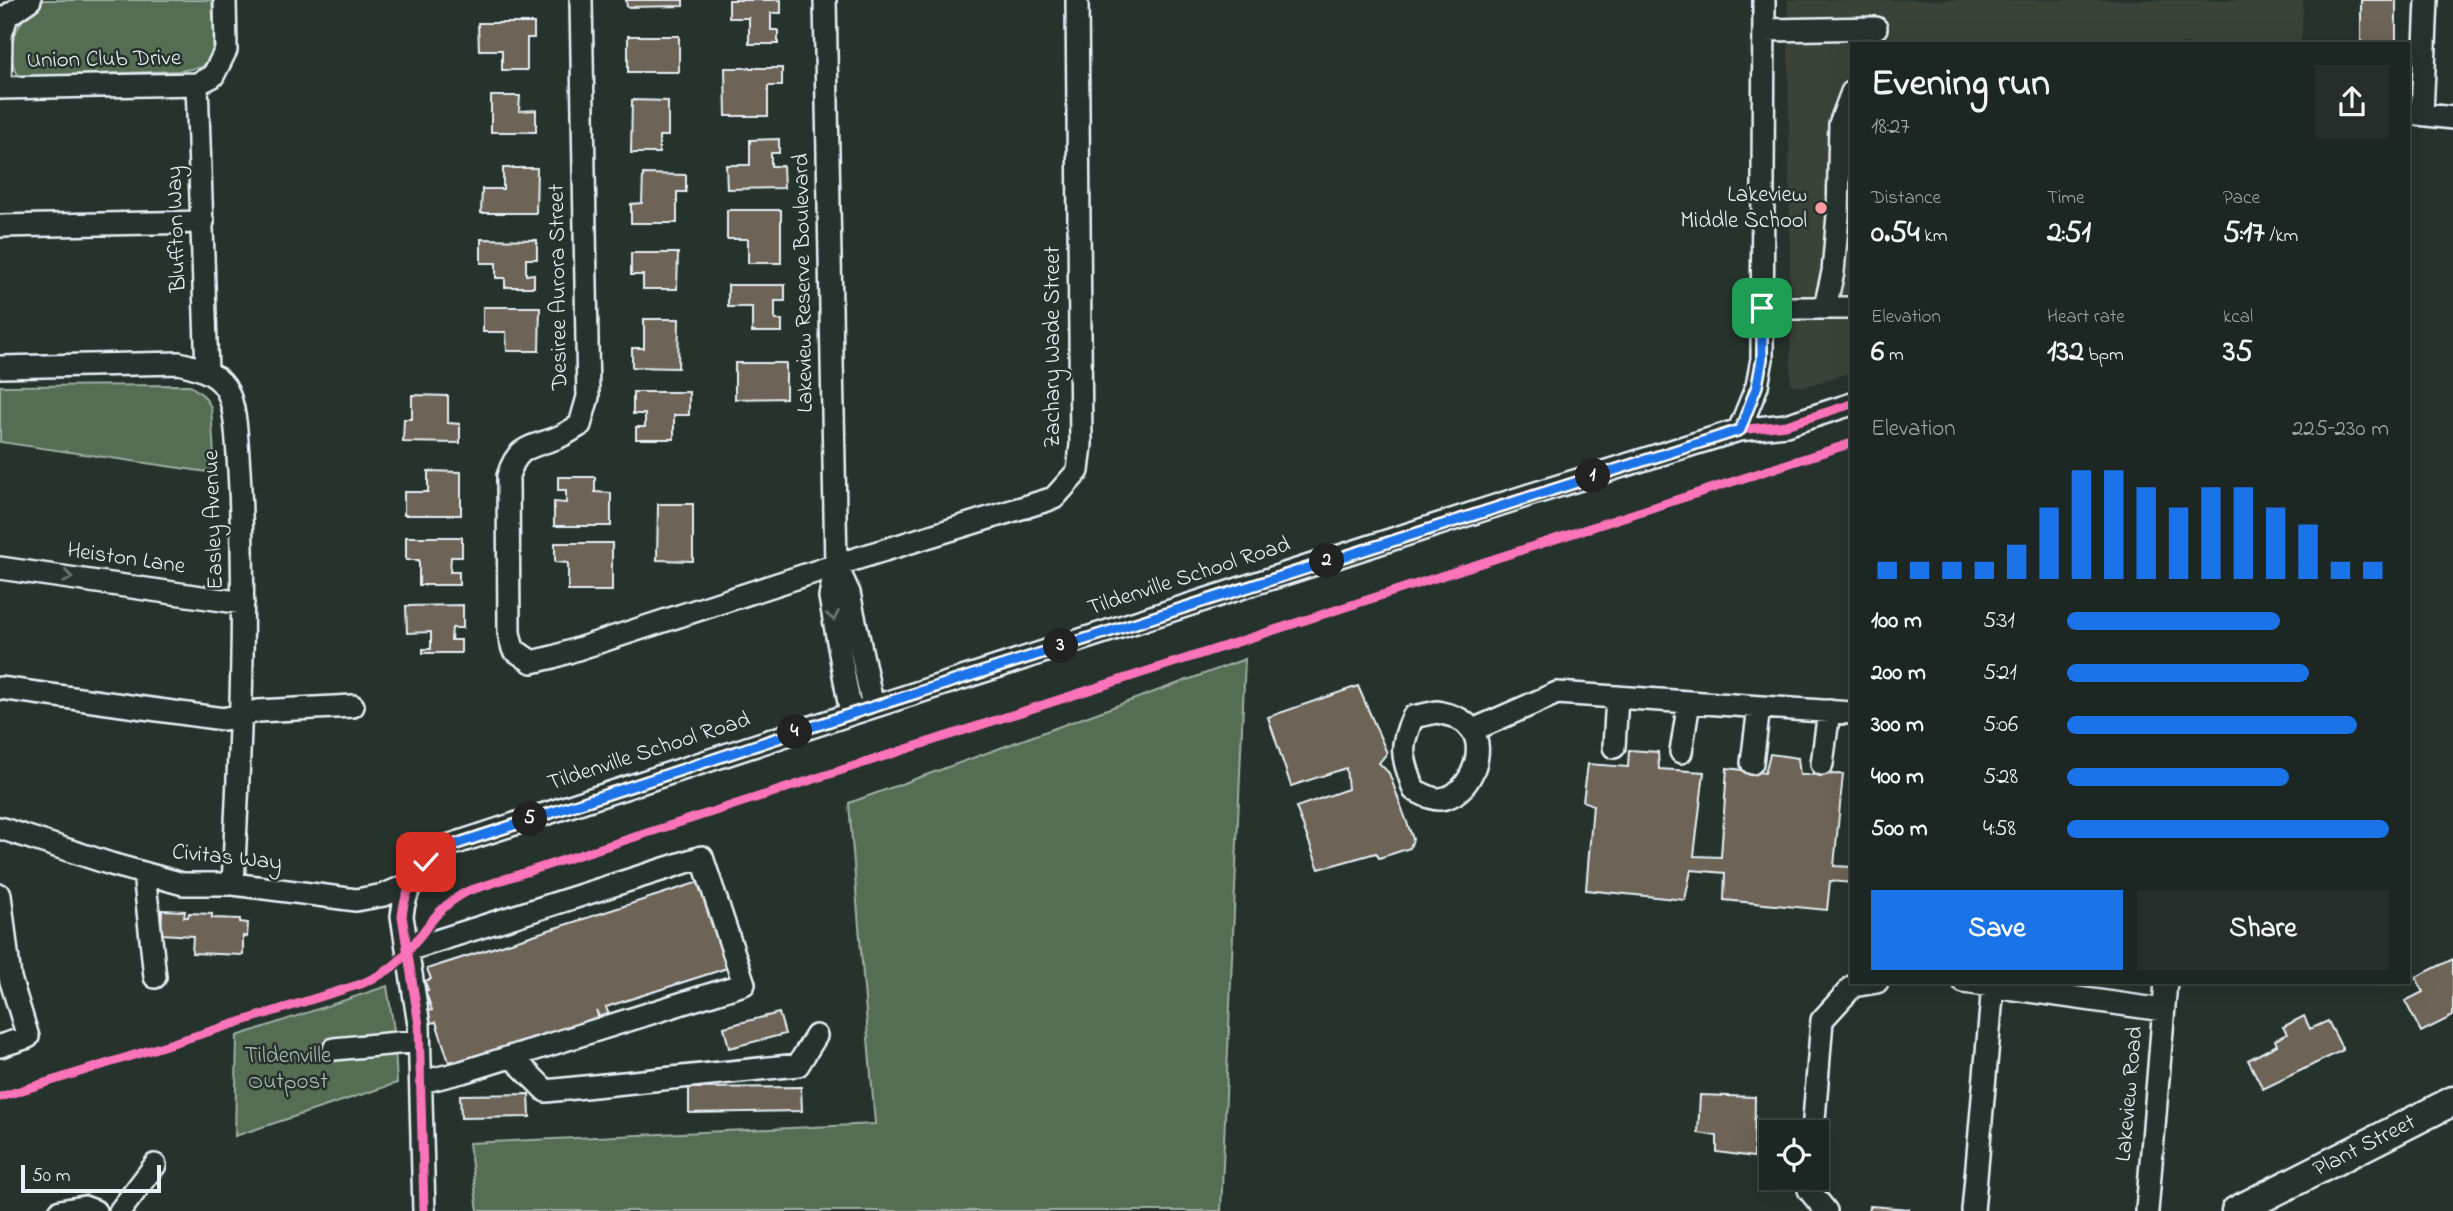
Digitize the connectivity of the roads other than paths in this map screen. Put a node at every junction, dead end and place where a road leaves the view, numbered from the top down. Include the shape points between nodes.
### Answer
1 (30, 0) edge
2 (225, 0) edge
3 (581, 0) edge
4 (825, 0) edge
5 (1077, 0) edge
6 (1763, 0) edge
7 (2427, 0) edge
8 (1876, 28) dead end
9 (1764, 30) junction
10 (197, 84) junction
11 (0, 88) edge
12 (1850, 97) edge
13 (2415, 114) edge
14 (2453, 118) edge
15 (203, 222) junction
16 (0, 226) edge
17 (1825, 307) junction
18 (1762, 308) junction
19 (1850, 308) edge
20 (0, 367) edge
21 (207, 372) junction
22 (1850, 405) edge
23 (1740, 430) junction
24 (836, 565) junction
25 (0, 568) edge
26 (243, 603) junction
27 (0, 688) edge
28 (1617, 697) junction
29 (1689, 702) junction
30 (353, 706) dead end
31 (873, 707) junction
32 (1759, 707) junction
33 (1829, 711) junction
34 (1850, 713) edge
35 (851, 714) junction
36 (240, 716) junction
37 (1473, 730) dead end
38 (1614, 747) dead end
39 (1681, 752) dead end
40 (1752, 763) dead end
41 (1822, 764) dead end
42 (0, 828) edge
43 (144, 873) junction
44 (233, 884) junction
45 (410, 884) junction
46 (0, 895) edge
47 (408, 950) junction
48 (155, 977) dead end
49 (1865, 984) edge
50 (1983, 984) edge
51 (2166, 984) edge
52 (1993, 985) junction
53 (2163, 1010) junction
54 (816, 1036) dead end
55 (419, 1041) junction
56 (0, 1046) edge
57 (334, 1049) dead end
58 (512, 1057) junction
59 (422, 1085) junction
60 (2453, 1101) edge
61 (1814, 1120) edge
62 (155, 1165) dead end
63 (1809, 1190) edge
64 (60, 1211) edge
65 (95, 1211) edge
66 (120, 1211) edge
67 (424, 1211) edge
68 (1826, 1211) edge
69 (1973, 1211) edge
70 (2147, 1211) edge
71 (2236, 1211) edge

1 - 11 street via 7,16 1,35
2 - 10 street, Union Club Drive via 226,50 213,76
3 - 24 street, Desiree Aurora Street via 588,397 580,425 532,444 513,460 508,476 509,633 513,649 532,662 553,657
4 - 24 street, Lakeview Reserve Boulevard
5 - 24 street, Zachary Wade Street via 1078,471 1054,498
6 - 9 street
7 - 13 street
8 - 9 street
9 - 18 street
10 - 11 street, Union Club Drive
10 - 15 street, Bluffton Way
12 - 17 street via 1840,124 1838,215
13 - 14 street
15 - 16 street
15 - 21 street, Bluffton Way
17 - 18 street
17 - 19 street
18 - 23 street via 1762,359
20 - 21 street via 179,363
21 - 26 street, Easley Avenue via 226,387 235,419
22 - 23 street, Tildenville School Road via 1786,425
23 - 31 street, Tildenville School Road
24 - 31 street, Lakeview Reserve Boulevard via 849,593
24 -> 35 street, Lakeview Reserve Boulevard via 830,597
25 -> 26 street, Heiston Lane
26 - 36 street, Easley Avenue
27 - 36 street via 220,719
28 - 29 street
28 - 37 street via 1557,693
28 - 38 street
29 - 32 street
29 - 39 street
30 - 36 street
31 - 35 street, Tildenville School Road
32 - 33 street
32 - 40 street
33 - 34 street
33 - 41 street
35 - 45 street, Tildenville School Road via 444,848
36 - 44 street, Easley Avenue
42 - 43 street, Civitas Way
43 - 44 street, Civitas Way via 183,884
43 - 48 street
44 - 45 street, Civitas Way via 356,900
45 - 47 street, Tildenville School Road via 402,916
46 - 56 street via 10,978 28,1037
47 - 55 street, Tildenville School Road
47 - 58 street via 702,857 744,984
49 - 61 street via 1853,986 1822,1020
50 - 52 street
51 - 53 street, Lakeview Road
52 - 53 street
52 - 69 street
53 - 70 street, Lakeview Road
54 - 58 street via 798,1065 546,1091
55 - 57 street
55 - 59 street, Tildenville School Road
58 - 59 street
59 - 67 street, Tildenville School Road
60 - 71 main road, Plant Street
62 - 66 street
63 - 68 street
64 - 65 street via 84,1207

